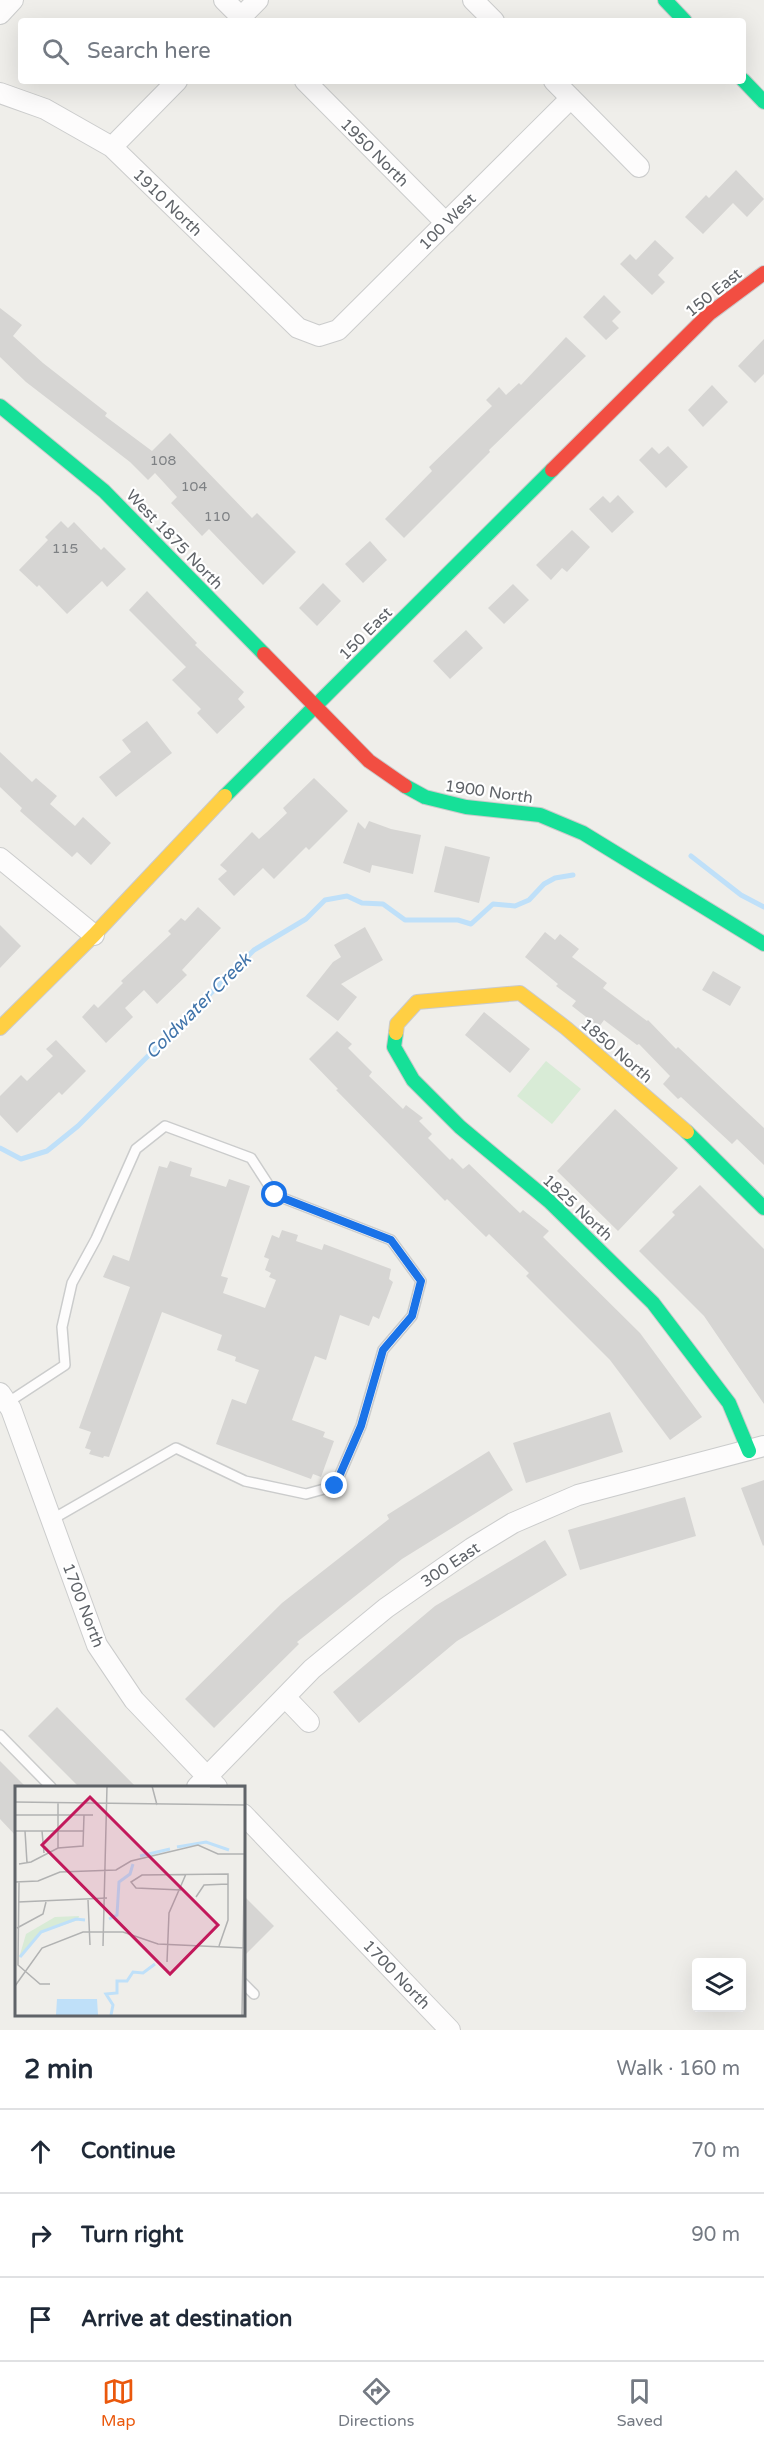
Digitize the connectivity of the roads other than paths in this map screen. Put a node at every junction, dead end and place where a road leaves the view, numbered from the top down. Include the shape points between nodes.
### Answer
1 (13, 0) edge
2 (224, 0) edge
3 (258, 0) edge
4 (473, 0) edge
5 (665, 0) edge
6 (0, 14) edge
7 (239, 18) edge
8 (243, 18) edge
9 (491, 18) edge
10 (682, 18) edge
11 (746, 83) edge
12 (174, 84) edge
13 (308, 84) edge
14 (557, 84) edge
15 (0, 93) edge
16 (571, 98) junction
17 (764, 102) edge
18 (112, 147) junction
19 (639, 167) dead end
20 (446, 223) junction
21 (764, 273) edge
22 (319, 336) joint
23 (0, 406) edge
24 (315, 707) junction
25 (0, 858) edge
26 (94, 935) junction
27 (764, 944) edge
28 (417, 1002) joint
29 (0, 1028) edge
30 (764, 1208) edge
31 (3, 1398) edge
32 (757, 1448) edge
33 (51, 1520) junction
34 (285, 1698) junction
35 (309, 1722) dead end
36 (0, 1735) edge
37 (207, 1784) edge
38 (50, 1786) edge
39 (244, 1815) edge
40 (244, 1984) edge
41 (254, 1994) dead end
42 (450, 2030) edge

1 - 6 street
2 - 7 street
3 - 8 street
4 - 9 street
5 - 10 street
11 - 17 street
12 - 18 street
13 - 20 street, 1950 North
14 - 16 street
15 - 18 street, 1910 North via 45,109
16 - 19 street
16 - 20 street, 100 West
18 - 22 street, 1910 North via 298,328
20 - 22 street, 100 West via 338,330
21 - 24 street, 150 East via 710,314
23 - 24 street, West 1875 North via 104,491
24 - 26 street, 150 East via 191,830
24 - 27 street, 1900 North via 369,761 425,797 466,807 540,815 583,833
25 - 26 street
26 - 29 street, 150 East
28 - 30 street, 1850 North via 520,993 691,1135
28 - 32 street, 1825 North via 397,1024 394,1047 413,1080 460,1127 549,1200 653,1303 729,1403
31 - 33 street, 1700 North
31 - 33 lane via 65,1365 62,1327 72,1283 136,1149 165,1126 250,1158 275,1195 391,1240 421,1281 412,1316 383,1350 361,1426 335,1486 306,1494 245,1481 176,1449
32 - 34 street, 300 East via 578,1495 513,1523 386,1608 312,1669
33 - 37 street, 1700 North via 97,1645 134,1700
34 - 35 street
34 - 37 street, 300 East
36 - 38 lane
39 - 42 street, 1700 North
40 - 41 lane

